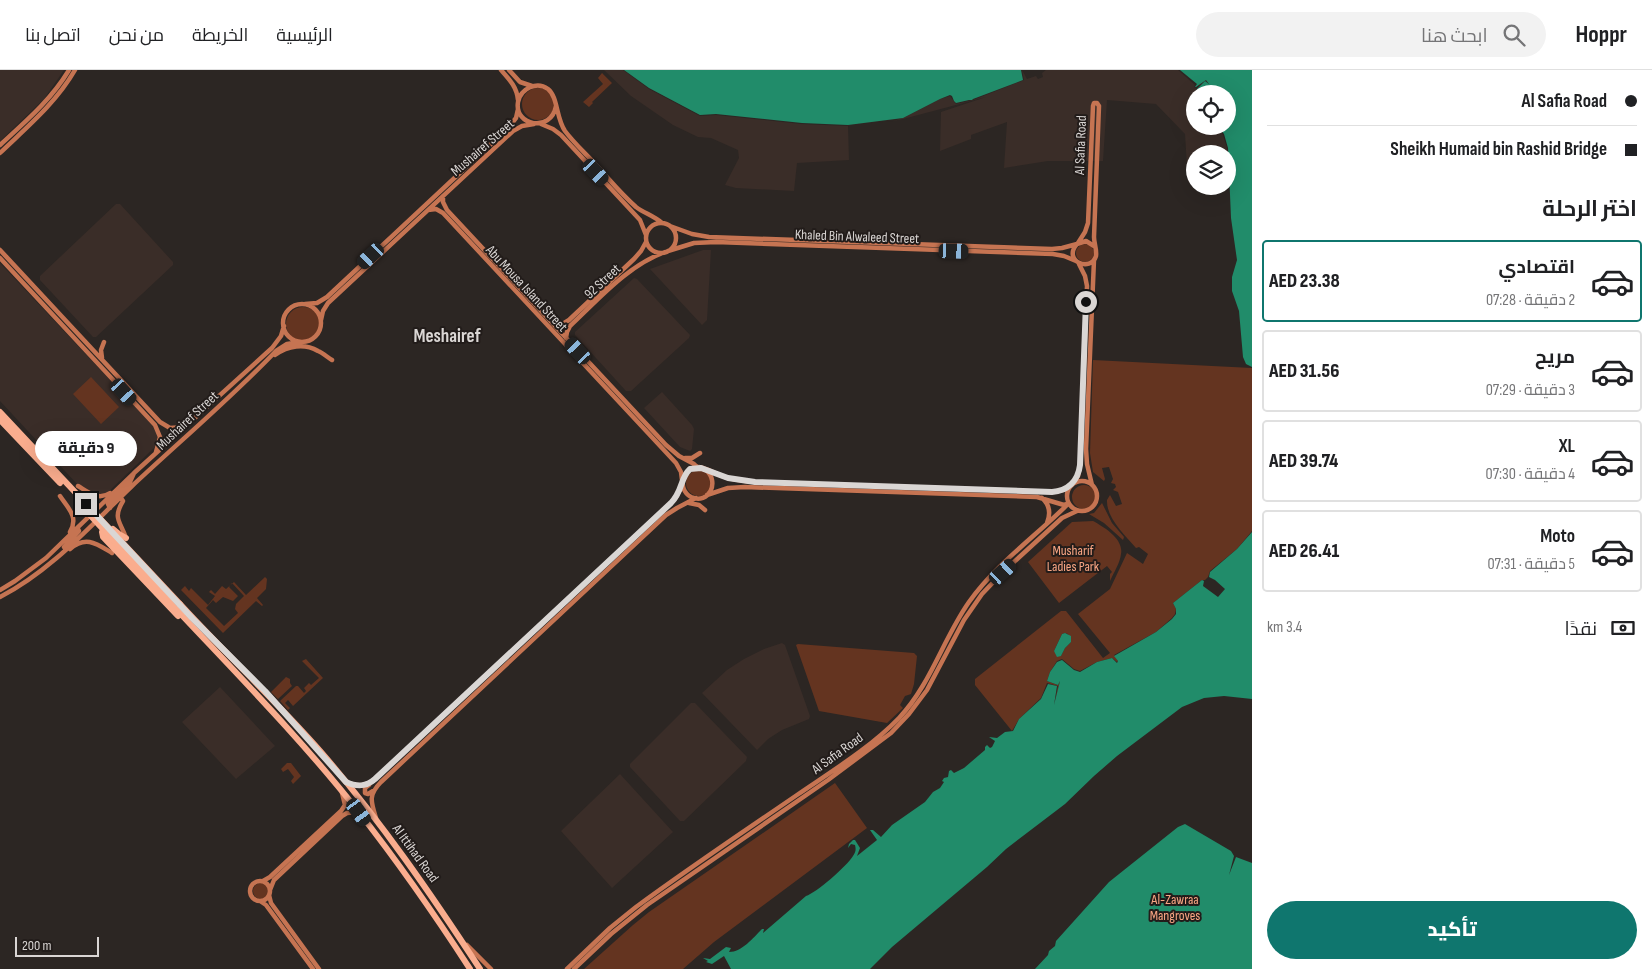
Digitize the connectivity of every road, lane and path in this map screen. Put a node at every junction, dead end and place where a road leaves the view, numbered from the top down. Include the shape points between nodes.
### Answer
1 (69, 70) edge
2 (75, 70) edge
3 (501, 70) edge
4 (509, 70) edge
5 (533, 86) junction
6 (518, 102) junction
7 (556, 106) junction
8 (518, 109) junction
9 (28, 123) junction
10 (537, 124) junction
11 (0, 145) edge
12 (0, 153) edge
13 (1093, 171) junction
14 (443, 196) junction
15 (428, 210) junction
16 (662, 223) junction
17 (670, 226) junction
18 (402, 231) junction
19 (463, 231) junction
20 (646, 235) junction
21 (646, 242) junction
22 (1077, 243) junction
23 (872, 245) junction
24 (879, 245) junction
25 (1094, 246) junction
26 (0, 250) edge
27 (666, 252) junction
28 (0, 258) edge
29 (1094, 260) junction
30 (1077, 262) junction
31 (305, 304) junction
32 (321, 320) junction
33 (573, 320) junction
34 (284, 326) junction
35 (555, 326) junction
36 (73, 336) junction
37 (566, 338) junction
38 (104, 342) dead end
39 (300, 342) junction
40 (94, 350) junction
41 (332, 360) dead end
42 (104, 362) junction
43 (266, 362) junction
44 (0, 412) edge
45 (0, 420) edge
46 (185, 427) junction
47 (649, 431) junction
48 (156, 453) junction
49 (700, 454) dead end
50 (680, 457) junction
51 (697, 467) junction
52 (706, 470) junction
53 (134, 474) junction
54 (682, 482) junction
55 (1072, 485) junction
56 (1092, 485) junction
57 (78, 486) dead end
58 (807, 487) junction
59 (893, 489) junction
60 (60, 496) dead end
61 (706, 496) junction
62 (121, 498) junction
63 (696, 498) junction
64 (1040, 498) junction
65 (688, 503) junction
66 (1068, 503) junction
67 (110, 508) junction
68 (705, 510) dead end
69 (1077, 511) junction
70 (106, 512) junction
71 (93, 516) junction
72 (101, 517) junction
73 (110, 517) dead end
74 (1046, 525) junction
75 (91, 528) junction
76 (75, 529) junction
77 (126, 538) joint
78 (65, 539) junction
79 (112, 553) dead end
80 (49, 564) junction
81 (593, 579) junction
82 (0, 590) edge
83 (0, 597) edge
84 (178, 606) junction
85 (197, 631) junction
86 (469, 695) junction
87 (903, 718) junction
88 (346, 782) junction
89 (371, 783) junction
90 (340, 790) junction
91 (374, 790) junction
92 (359, 812) junction
93 (377, 822) junction
94 (263, 881) junction
95 (269, 892) junction
96 (260, 901) junction
97 (430, 922) dead end
98 (448, 935) junction
99 (462, 940) junction
100 (313, 969) edge
101 (319, 969) edge
102 (470, 969) edge
103 (480, 969) edge
104 (490, 969) edge
105 (567, 969) edge
106 (574, 969) edge

1 - 9 main road
2 - 9 main road via 59,96
3 - 6 main road via 513,84
4 - 5 main road via 520,82
5 - 6 main road via 522,93
5 - 7 main road via 549,90
6 - 8 main road
7 - 10 main road via 550,119
7 - 16 main road via 568,135 632,203
8 - 10 main road via 525,120
8 - 18 main road, Mushairef Street via 514,122
9 - 11 main road
9 - 12 main road
10 - 14 main road, Mushairef Street via 516,129
10 - 20 main road via 549,126 561,135 640,220
13 - 13 main road, Al Safia Road via 1099,105 1096,102 1093,106
13 - 22 main road, Al Safia Road via 1088,223 1086,232
13 - 25 main road, Al Safia Road
14 - 15 main road, Mushairef Street
14 - 19 main road, Abu Mousa Island Street via 445,208
15 - 18 main road, Mushairef Street
15 - 19 main road, Abu Mousa Island Street via 441,211
16 - 17 main road
16 - 20 main road via 654,225
17 - 23 main road, Khaled Bin Alwaleed Street via 705,236
17 - 27 main road via 676,239
18 - 31 main road, Mushairef Street via 324,299
18 - 32 main road, Mushairef Street via 328,303
19 - 35 main road, Abu Mousa Island Street
19 - 47 main road, Abu Mousa Island Street
20 - 21 main road
21 - 27 main road via 654,251
21 - 33 main road, 92 Street via 634,259
22 - 24 main road, Khaled Bin Alwaleed Street via 1052,249
22 - 25 main road via 1086,241
22 - 30 main road via 1073,254
23 - 24 main road, Khaled Bin Alwaleed Street
23 - 27 main road, Khaled Bin Alwaleed Street via 704,242
24 - 30 main road, Khaled Bin Alwaleed Street via 1053,254
25 - 29 main road
26 - 40 main road
27 - 33 main road, 92 Street via 630,270
28 - 36 main road
29 - 30 main road via 1086,264
29 - 56 main road via 1086,449
30 - 55 main road via 1087,286 1080,465
31 - 32 main road via 314,308
31 - 34 main road via 288,311
32 - 39 main road via 321,328 315,338
33 - 35 main road, 92 Street
33 - 37 main road, 92 Street
34 - 39 main road via 289,337
34 - 46 main road, Mushairef Street via 272,348
35 - 37 main road, Abu Mousa Island Street
36 - 40 main road
36 - 48 main road via 155,425 160,437
37 - 47 main road, Abu Mousa Island Street
38 - 42 main road via 101,354
39 - 43 main road, Mushairef Street via 283,346
40 - 42 main road
41 - 43 main road via 315,349 300,346 286,349
42 - 46 main road via 163,425 174,429
43 - 62 main road, Mushairef Street
44 - 84 highway, bridge
45 - 84 highway, bridge
46 - 48 main road, Mushairef Street
47 - 50 main road, Abu Mousa Island Street
47 - 54 main road, Abu Mousa Island Street via 676,463
48 - 53 main road, Mushairef Street
49 - 50 main road via 692,458
50 - 51 main road, Abu Mousa Island Street
51 - 52 main road
51 - 54 main road via 687,471
52 - 58 main road via 738,481
52 - 61 main road via 713,483
53 - 57 main road via 102,497
53 - 67 main road via 129,484 108,504
53 - 71 main road, Mushairef Street via 98,505
54 - 63 main road via 687,494
54 - 81 main road via 674,500
55 - 56 main road via 1083,481
55 - 59 main road via 1052,492
55 - 66 main road via 1066,495
56 - 69 main road via 1097,493 1096,502 1086,511
58 - 59 main road
58 - 61 main road via 740,487
59 - 64 main road
60 - 78 main road via 74,521
61 - 63 main road
62 - 67 main road, Mushairef Street
62 - 77 main road via 123,501 117,517
63 - 65 main road
64 - 66 main road
64 - 74 main road via 1049,508
65 - 68 main road
65 - 81 main road via 670,512
66 - 69 main road
66 - 74 main road, Al Safia Road
67 - 70 main road, Mushairef Street
69 - 87 main road, Al Safia Road via 1062,518 982,594 964,620 927,690
70 - 71 main road
70 - 72 main road, Mushairef Street
71 - 72 main road
71 - 75 main road
71 - 76 main road via 81,520
72 - 73 main road
72 - 75 main road, Mushairef Street
74 - 87 main road, Al Safia Road via 975,594
75 - 80 main road, Mushairef Street
76 - 78 main road
76 - 80 main road via 79,532
77 - 85 highway via 111,527 105,526 102,530 103,537 165,603
78 - 82 main road via 40,563
79 - 80 main road via 94,543 81,542
80 - 83 main road, Mushairef Street
81 - 86 main road
84 - 85 highway, Al Ittihad Road
84 - 88 highway, Al Ittihad Road via 270,697
85 - 90 highway, Al Ittihad Road
86 - 89 main road
86 - 91 main road
87 - 105 main road, Al Safia Road via 636,907
87 - 106 main road, Al Safia Road via 884,740 868,752 647,905
88 - 89 main road via 358,786
88 - 93 highway, Al Ittihad Road
89 - 91 main road via 364,792 368,794
90 - 92 highway, Al Ittihad Road
90 - 94 main road via 345,805 342,811
91 - 93 main road via 371,800
92 - 95 main road via 342,816 274,880
92 - 98 highway, Al Ittihad Road
93 - 99 highway, Al Ittihad Road
94 - 95 main road
94 - 96 main road via 254,883 250,890 252,897
95 - 96 main road
95 - 101 main road via 271,903
96 - 100 main road
97 - 98 highway
98 - 102 highway, Al Ittihad Road
99 - 103 highway, Al Ittihad Road
99 - 104 main road

